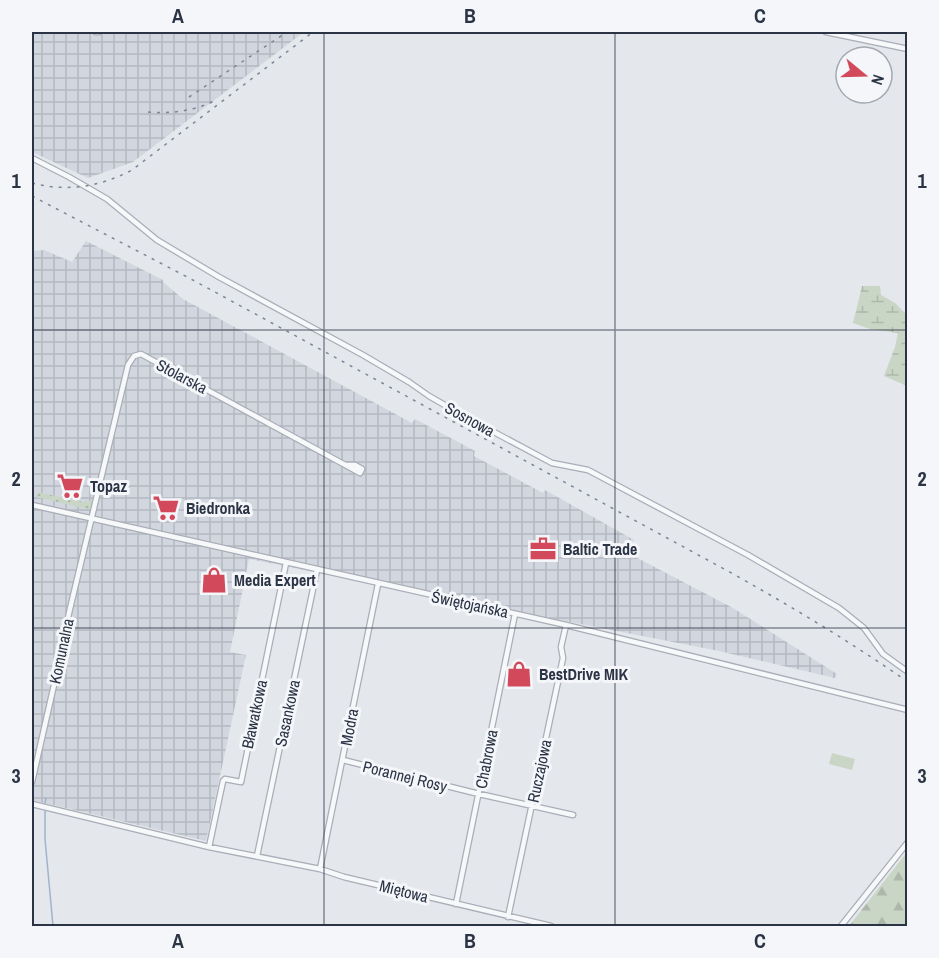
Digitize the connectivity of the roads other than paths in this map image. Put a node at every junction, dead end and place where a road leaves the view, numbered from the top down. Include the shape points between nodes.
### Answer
1 (826, 32) edge
2 (908, 49) edge
3 (32, 158) edge
4 (346, 465) dead end
5 (32, 505) edge
6 (91, 519) junction
7 (285, 563) junction
8 (317, 570) junction
9 (378, 584) junction
10 (515, 614) junction
11 (566, 625) junction
12 (908, 672) edge
13 (908, 710) edge
14 (342, 760) junction
15 (32, 782) edge
16 (479, 794) junction
17 (32, 804) edge
18 (532, 806) junction
19 (573, 815) dead end
20 (908, 842) edge
21 (209, 847) junction
22 (257, 856) junction
23 (320, 869) junction
24 (456, 904) junction
25 (508, 917) junction
26 (551, 927) edge
27 (841, 927) edge

1 - 2 street
3 - 12 street, Sosnowa via 107,199 157,240 462,415 552,463 588,471 822,598 864,628 884,654
4 - 6 street, Stolarska via 141,354 128,365
5 - 6 street, Świętojańska
6 - 7 street, Świętojańska
6 - 15 street, Komunalna
7 - 8 street, Świętojańska
7 - 21 street, Bławatkowa via 241,782 223,781
8 - 9 street, Świętojańska
8 - 22 street, Sasankowa
9 - 10 street, Świętojańska
9 - 14 street, Modra
10 - 11 street, Świętojańska
10 - 16 street, Chabrowa
11 - 13 street, Świętojańska
11 - 18 street, Ruczajowa via 563,658
14 - 16 street, Porannej Rosy
14 - 23 street, Modra
16 - 18 street, Porannej Rosy
16 - 24 street, Chabrowa
17 - 21 street, Miętowa
18 - 19 street, Porannej Rosy
18 - 25 street, Ruczajowa
20 - 27 street
21 - 22 street, Miętowa
22 - 23 street, Miętowa
23 - 24 street, Miętowa
24 - 25 street, Miętowa
25 - 26 street, Miętowa

